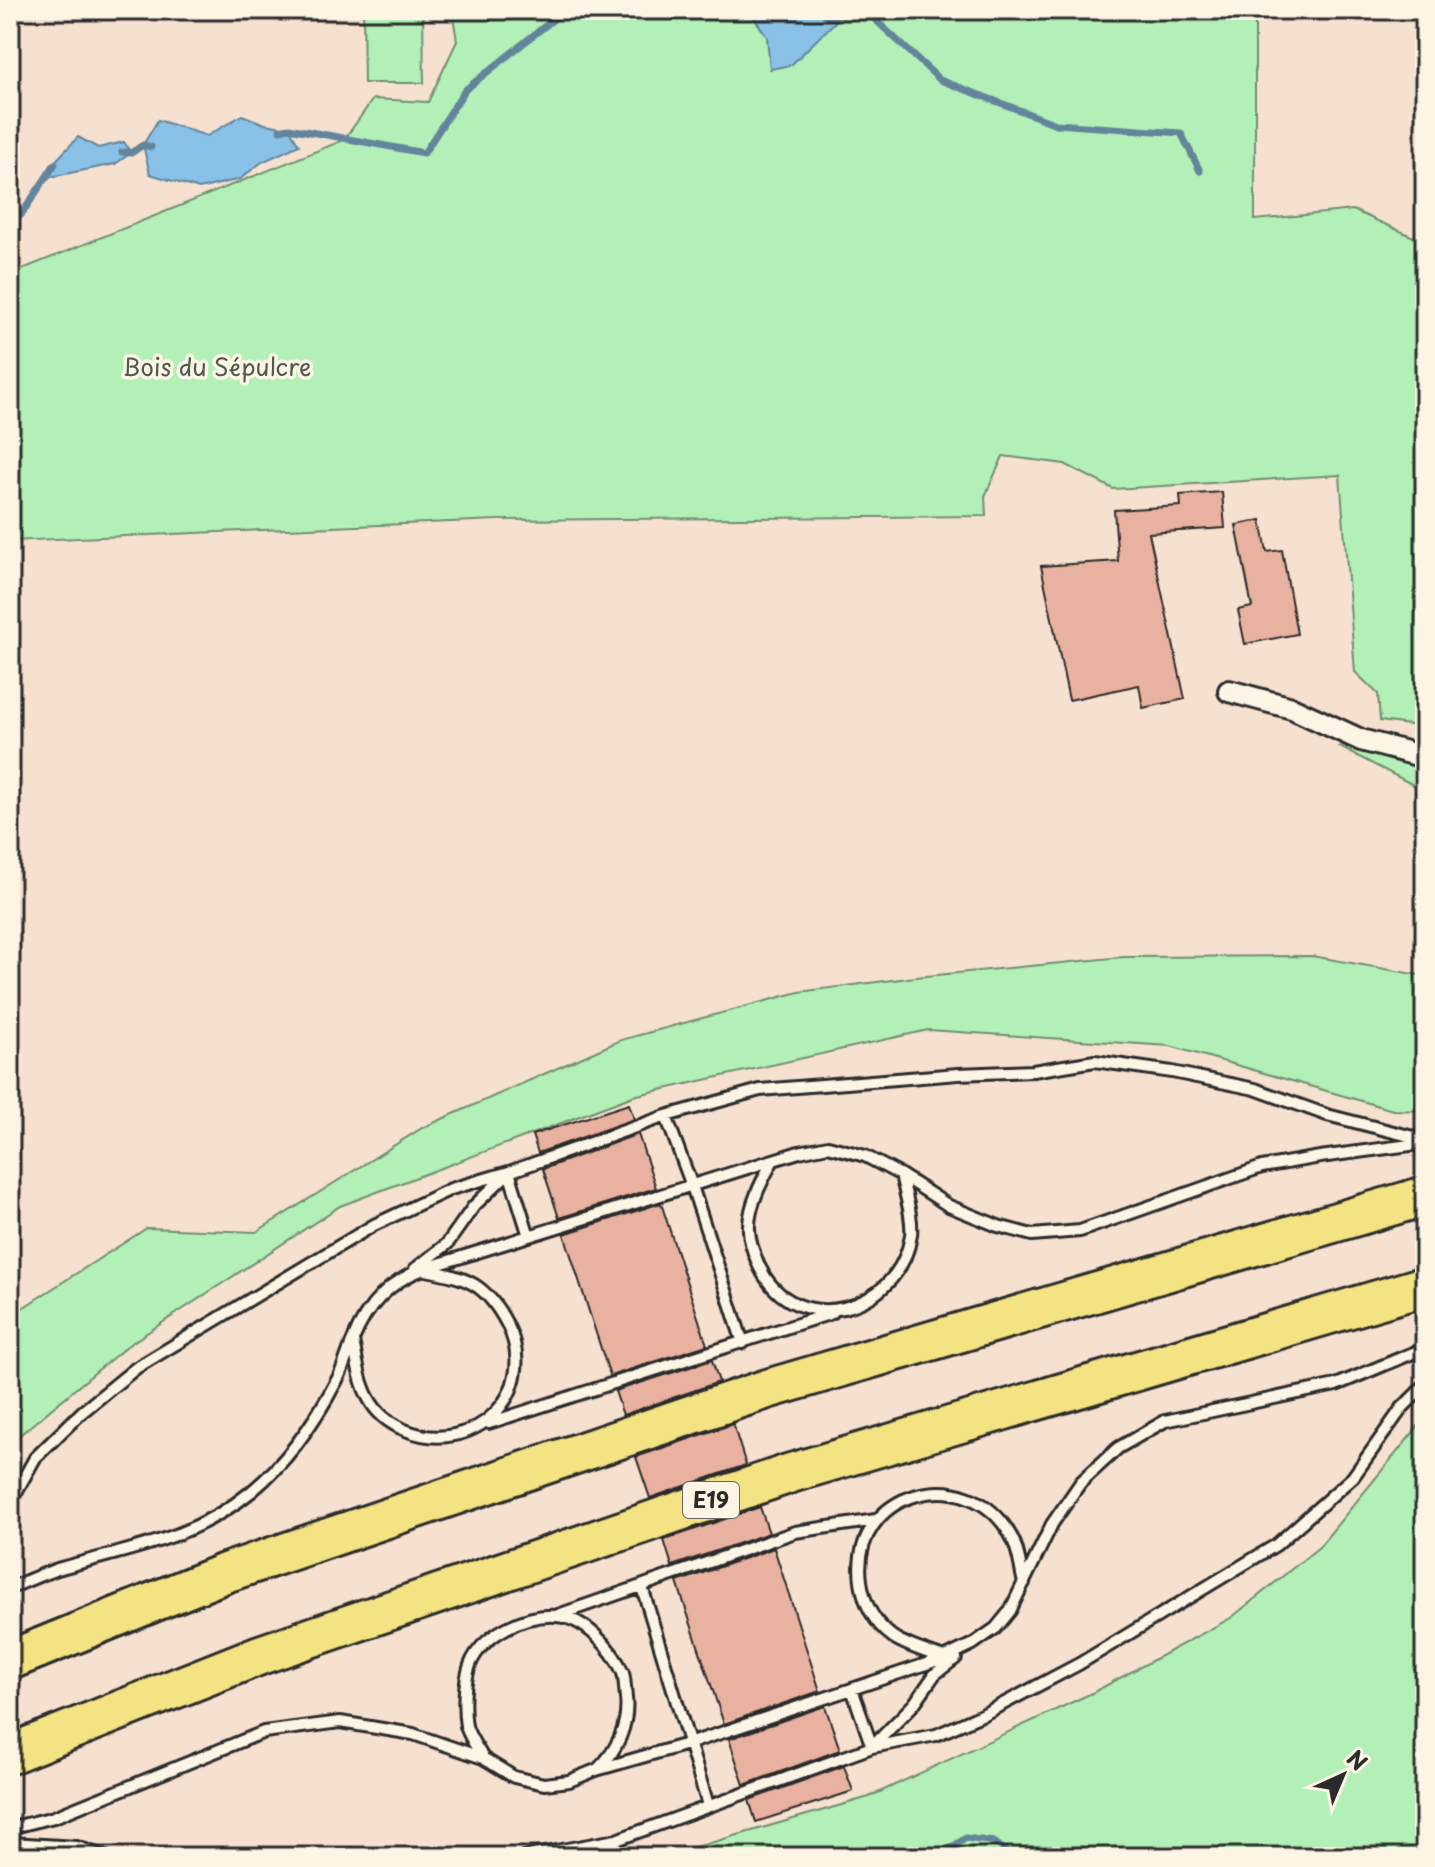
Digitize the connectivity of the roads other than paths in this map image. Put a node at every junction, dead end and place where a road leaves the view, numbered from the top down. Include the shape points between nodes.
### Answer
1 (1229, 691) dead end
2 (1425, 757) edge
3 (666, 1116) junction
4 (1425, 1141) edge
5 (772, 1162) junction
6 (509, 1172) junction
7 (901, 1175) junction
8 (692, 1186) junction
9 (1425, 1196) edge
10 (529, 1236) junction
11 (423, 1269) junction
12 (407, 1275) junction
13 (1425, 1286) edge
14 (839, 1311) junction
15 (353, 1339) junction
16 (743, 1343) junction
17 (1425, 1348) edge
18 (1425, 1385) edge
19 (484, 1424) junction
20 (10, 1503) edge
21 (876, 1520) junction
22 (1024, 1583) junction
23 (642, 1587) junction
24 (10, 1588) edge
25 (558, 1615) junction
26 (973, 1644) junction
27 (944, 1658) junction
28 (10, 1660) edge
29 (852, 1689) junction
30 (691, 1743) junction
31 (872, 1747) junction
32 (10, 1754) edge
33 (483, 1758) junction
34 (596, 1770) junction
35 (708, 1805) junction
36 (10, 1828) edge
37 (10, 1843) edge
38 (106, 1857) edge
39 (523, 1857) edge

1 - 2 street via 1292,708 1361,740
3 - 4 lane via 760,1090 1033,1071 1095,1061 1255,1089
3 - 6 lane
3 - 8 lane
4 - 7 lane via 1262,1167 1080,1231 1032,1235 949,1206
5 - 7 lane via 828,1146 865,1156
5 - 8 lane
5 - 14 lane via 754,1200 749,1225 752,1251 778,1293 803,1308
6 - 10 lane
6 - 12 lane via 474,1206 447,1244
6 - 20 lane via 451,1189 374,1225 136,1368 35,1458
7 - 14 lane via 911,1233 904,1263 867,1301
8 - 10 lane
8 - 16 lane
9 - 28 highway via 767,1389 225,1573
10 - 11 lane
11 - 12 lane
11 - 19 lane via 477,1285 495,1301 510,1331 516,1372 507,1397
12 - 15 lane via 382,1294
13 - 32 highway, E19 via 791,1473 260,1655
14 - 16 lane
15 - 19 lane via 370,1401 390,1424 424,1438 459,1436
15 - 24 lane via 338,1379 296,1446 253,1490 205,1523 151,1546 58,1569
16 - 19 lane
17 - 22 lane via 1336,1385 1165,1421 1118,1448 1081,1482 1052,1524
18 - 31 lane via 1353,1477 1276,1545 1079,1664 984,1714 936,1735
21 - 22 lane via 915,1494 953,1492 975,1499 997,1515 1013,1538
21 - 23 lane via 795,1532
21 - 27 lane via 859,1563 864,1599 895,1638
22 - 26 lane via 996,1628
23 - 25 lane
23 - 30 lane
25 - 33 lane via 522,1620 487,1640 471,1664 465,1696 467,1729
25 - 34 lane via 582,1625 607,1646 624,1675 627,1709 620,1735 611,1757
26 - 27 lane
26 - 31 lane via 935,1674
27 - 29 lane
29 - 30 lane
29 - 31 lane
30 - 34 lane
30 - 35 lane
31 - 35 lane
33 - 34 lane via 514,1777 544,1784
33 - 36 lane via 413,1734 340,1722 264,1732 54,1817
35 - 39 lane via 616,1840
37 - 38 lane via 77,1847

